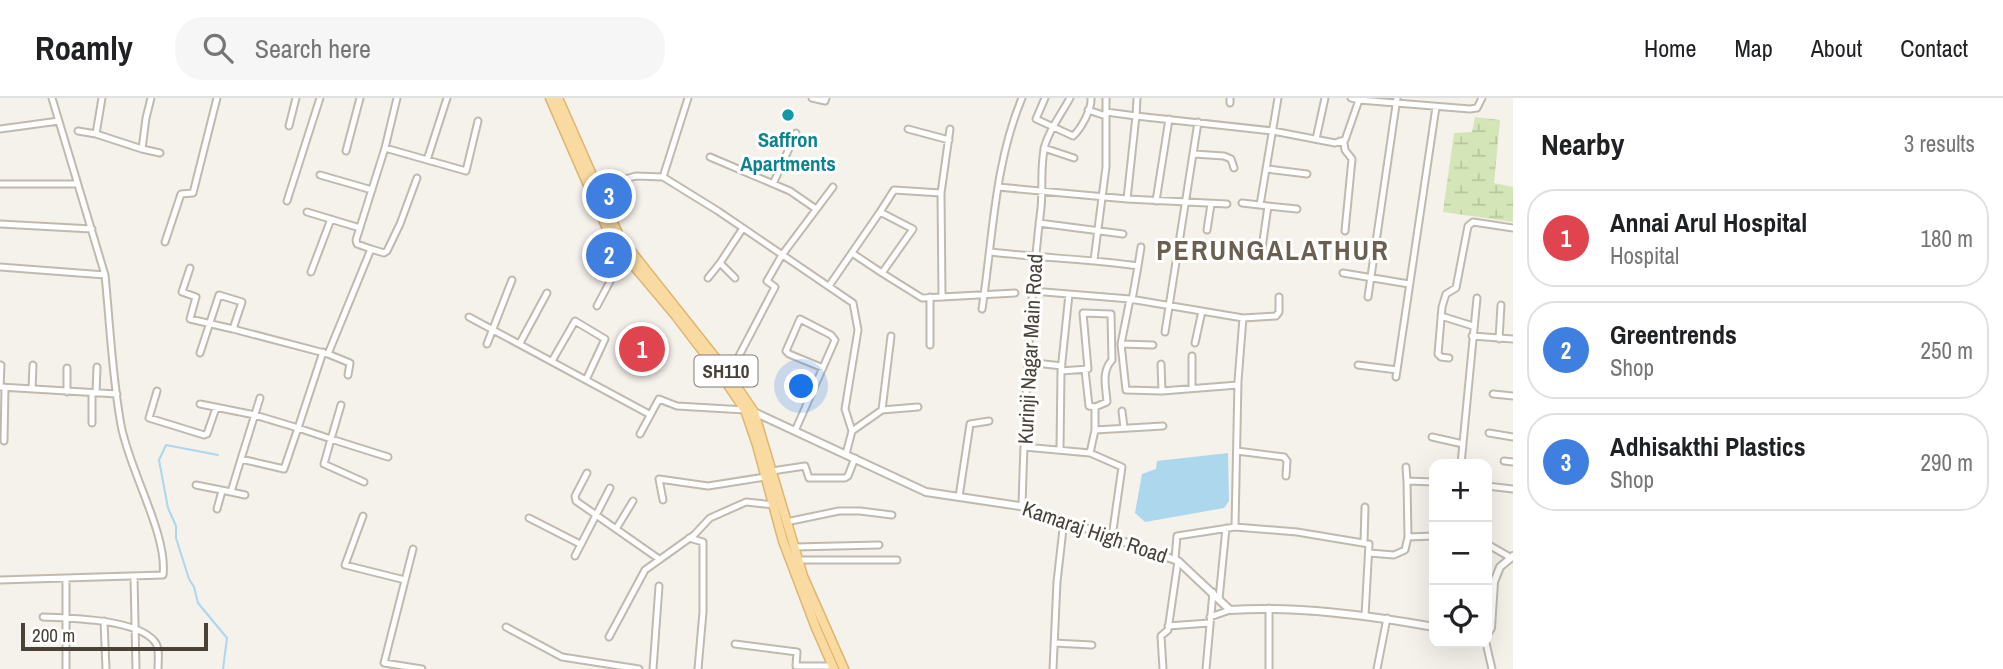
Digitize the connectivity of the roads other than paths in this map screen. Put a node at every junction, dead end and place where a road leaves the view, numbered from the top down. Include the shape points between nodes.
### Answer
1 (52, 98) edge
2 (102, 98) edge
3 (152, 98) edge
4 (216, 98) edge
5 (296, 98) edge
6 (320, 98) edge
7 (360, 98) edge
8 (397, 98) edge
9 (447, 98) edge
10 (551, 98) edge
11 (558, 98) edge
12 (688, 98) edge
13 (812, 98) edge
14 (1022, 98) edge
15 (1045, 98) edge
16 (1070, 98) edge
17 (1091, 98) edge
18 (1106, 98) edge
19 (1137, 98) edge
20 (1278, 98) edge
21 (1325, 98) edge
22 (1351, 98) edge
23 (1432, 98) edge
24 (1482, 98) edge
25 (1359, 99) edge
26 (826, 100) edge
27 (1397, 101) edge
28 (1434, 106) junction
29 (1088, 110) junction
30 (1106, 114) junction
31 (1136, 116) junction
32 (1169, 119) junction
33 (59, 121) junction
34 (478, 121) dead end
35 (1198, 122) junction
36 (289, 126) dead end
37 (1052, 128) junction
38 (0, 129) edge
39 (908, 129) dead end
40 (950, 129) dead end
41 (78, 131) dead end
42 (1273, 131) junction
43 (796, 133) dead end
44 (96, 134) junction
45 (1316, 139) junction
46 (948, 140) junction
47 (1340, 141) junction
48 (385, 148) junction
49 (1044, 148) junction
50 (142, 149) junction
51 (346, 151) dead end
52 (160, 153) dead end
53 (1194, 154) junction
54 (710, 157) dead end
55 (1074, 158) dead end
56 (427, 160) junction
57 (1234, 168) dead end
58 (1267, 169) junction
59 (1307, 174) dead end
60 (320, 175) dead end
61 (417, 177) dead end
62 (663, 177) junction
63 (0, 184) edge
64 (77, 184) junction
65 (773, 184) junction
66 (833, 187) dead end
67 (998, 187) junction
68 (594, 188) junction
69 (372, 190) junction
70 (1043, 192) junction
71 (941, 193) junction
72 (1103, 197) junction
73 (1127, 199) junction
74 (287, 201) dead end
75 (1156, 201) junction
76 (1187, 203) junction
77 (1242, 203) dead end
78 (1210, 204) junction
79 (1227, 204) dead end
80 (1260, 205) junction
81 (1268, 206) junction
82 (816, 209) junction
83 (1297, 209) dead end
84 (307, 212) dead end
85 (880, 212) junction
86 (331, 219) junction
87 (1039, 223) junction
88 (0, 224) edge
89 (360, 228) junction
90 (743, 228) junction
91 (1513, 228) edge
92 (92, 229) junction
93 (1206, 230) dead end
94 (1098, 231) junction
95 (1345, 231) dead end
96 (1123, 234) dead end
97 (165, 242) dead end
98 (1141, 247) dead end
99 (371, 249) junction
100 (991, 252) junction
101 (852, 253) junction
102 (624, 255) junction
103 (782, 255) junction
104 (1261, 256) dead end
105 (1035, 257) junction
106 (1094, 260) junction
107 (720, 263) junction
108 (1138, 266) junction
109 (0, 267) edge
110 (190, 268) dead end
111 (312, 272) dead end
112 (882, 273) junction
113 (1343, 273) dead end
114 (105, 275) junction
115 (1371, 277) junction
116 (708, 278) dead end
117 (735, 278) dead end
118 (512, 280) dead end
119 (1409, 284) junction
120 (829, 286) junction
121 (1032, 291) junction
122 (547, 293) dead end
123 (1015, 293) dead end
124 (1069, 294) junction
125 (984, 296) junction
126 (930, 297) junction
127 (942, 297) junction
128 (1279, 297) dead end
129 (1368, 297) dead end
130 (1477, 298) dead end
131 (1131, 299) junction
132 (1501, 305) dead end
133 (597, 306) dead end
134 (1168, 306) junction
135 (982, 309) dead end
136 (1202, 311) junction
137 (1441, 316) junction
138 (469, 317) dead end
139 (1243, 318) junction
140 (209, 324) junction
141 (1473, 326) junction
142 (233, 329) junction
143 (493, 329) junction
144 (1164, 332) dead end
145 (1472, 335) junction
146 (891, 336) dead end
147 (1513, 338) edge
148 (1499, 339) junction
149 (520, 343) junction
150 (1195, 343) dead end
151 (487, 344) dead end
152 (1121, 344) junction
153 (930, 345) dead end
154 (1153, 345) dead end
155 (200, 353) dead end
156 (326, 353) junction
157 (1192, 356) dead end
158 (1449, 358) dead end
159 (552, 361) junction
160 (1027, 362) junction
161 (1160, 364) dead end
162 (1, 365) edge
163 (33, 365) dead end
164 (1358, 365) dead end
165 (97, 366) dead end
166 (67, 368) dead end
167 (1061, 368) junction
168 (822, 369) junction
169 (1085, 370) junction
170 (1397, 370) junction
171 (348, 375) dead end
172 (729, 375) junction
173 (1396, 377) dead end
174 (586, 380) junction
175 (1238, 384) junction
176 (2, 387) edge
177 (1192, 388) junction
178 (32, 389) junction
179 (67, 391) junction
180 (157, 391) dead end
181 (1162, 391) junction
182 (94, 393) junction
183 (117, 394) junction
184 (1493, 394) dead end
185 (1513, 396) edge
186 (260, 398) dead end
187 (200, 404) dead end
188 (341, 405) dead end
189 (1095, 407) junction
190 (216, 408) junction
191 (918, 408) dead end
192 (882, 410) junction
193 (749, 411) junction
194 (1122, 411) dead end
195 (649, 414) junction
196 (255, 415) junction
197 (2, 420) edge
198 (989, 421) dead end
199 (92, 423) dead end
200 (1163, 426) dead end
201 (298, 428) junction
202 (1124, 428) junction
203 (1096, 429) junction
204 (795, 431) junction
205 (852, 431) junction
206 (1489, 433) dead end
207 (640, 434) dead end
208 (1432, 437) dead end
209 (1513, 437) edge
210 (331, 439) junction
211 (4, 441) dead end
212 (1463, 444) junction
213 (1024, 447) junction
214 (1060, 449) junction
215 (1237, 451) junction
216 (1090, 453) junction
217 (846, 454) junction
218 (388, 457) dead end
219 (855, 458) junction
220 (241, 459) junction
221 (1462, 459) edge
222 (1504, 461) dead end
223 (1513, 462) edge
224 (1406, 467) dead end
225 (587, 474) dead end
226 (768, 474) junction
227 (1286, 476) dead end
228 (1407, 481) junction
229 (364, 482) dead end
230 (1429, 482) edge
231 (196, 485) dead end
232 (1492, 487) edge
233 (610, 488) dead end
234 (1513, 489) edge
235 (222, 491) junction
236 (231, 492) junction
237 (245, 495) dead end
238 (959, 497) junction
239 (663, 500) dead end
240 (633, 501) dead end
241 (777, 505) junction
242 (1022, 506) junction
243 (1365, 507) dead end
244 (217, 509) dead end
245 (595, 514) junction
246 (892, 514) dead end
247 (363, 516) dead end
248 (530, 518) dead end
249 (1064, 520) junction
250 (786, 522) junction
251 (1235, 527) junction
252 (1226, 528) junction
253 (616, 529) junction
254 (1429, 536) edge
255 (1112, 537) junction
256 (1408, 537) junction
257 (689, 538) junction
258 (1364, 543) junction
259 (580, 544) junction
260 (879, 545) dead end
261 (794, 547) junction
262 (1492, 547) edge
263 (413, 549) dead end
264 (1369, 553) junction
265 (575, 556) dead end
266 (1511, 558) edge
267 (659, 559) junction
268 (798, 560) junction
269 (897, 560) dead end
270 (1177, 560) junction
271 (134, 577) junction
272 (0, 580) edge
273 (66, 580) junction
274 (405, 580) junction
275 (659, 586) dead end
276 (1213, 592) junction
277 (1219, 599) junction
278 (1269, 608) junction
279 (1230, 610) junction
280 (1492, 613) edge
281 (1365, 616) junction
282 (43, 617) dead end
283 (66, 618) junction
284 (1387, 618) junction
285 (1209, 620) junction
286 (104, 621) junction
287 (1168, 626) junction
288 (1429, 626) edge
289 (506, 627) dead end
290 (135, 629) junction
291 (609, 637) dead end
292 (1054, 643) junction
293 (735, 644) dead end
294 (1092, 645) dead end
295 (1487, 648) edge
296 (834, 667) edge
297 (66, 669) edge
298 (106, 669) edge
299 (136, 669) edge
300 (158, 669) edge
301 (422, 669) edge
302 (639, 669) edge
303 (653, 669) edge
304 (698, 669) edge
305 (844, 669) edge
306 (1053, 669) edge
307 (1163, 669) edge
308 (1206, 669) edge
309 (1269, 669) edge
310 (1377, 669) edge
311 (1492, 669) edge

1 - 33 street
2 - 44 street
3 - 50 street
4 - 97 street via 193,193 181,194
5 - 36 street
6 - 74 street
7 - 51 street
8 - 48 street
9 - 56 street
10 - 68 main road, SH110
11 - 68 main road, SH110
12 - 62 street
13 - 26 street
14 - 67 street via 1009,130
15 - 37 street via 1036,120
16 - 37 street
17 - 29 street
18 - 30 street
19 - 31 street
20 - 42 street
21 - 45 street
22 - 25 street
23 - 28 street
24 - 28 street via 1477,108
25 - 27 street
25 - 47 street via 1345,140
27 - 28 street
27 - 115 street
28 - 119 street
29 - 30 street
29 - 37 street via 1076,135
30 - 31 street
30 - 72 street
31 - 32 street
31 - 73 street
32 - 35 street
32 - 75 street
33 - 38 street
33 - 64 street
34 - 56 street via 466,171
35 - 42 street
35 - 53 street
37 - 49 street
39 - 46 street
40 - 46 street
41 - 44 street
42 - 45 street
42 - 58 street
43 - 65 street
44 - 50 street
45 - 47 street
46 - 71 street
47 - 95 street via 1352,159
48 - 56 street
48 - 69 street
49 - 55 street
49 - 70 street, Kurinji Nagar Main Road
50 - 52 street
53 - 57 street via 1224,156
53 - 76 street
54 - 65 street
58 - 59 street
58 - 80 street
60 - 69 street
61 - 99 street via 387,251
62 - 68 street via 636,176
62 - 90 street
63 - 64 street
64 - 92 street
65 - 82 street
66 - 82 street
67 - 70 street
67 - 100 street
68 - 102 main road, SH110 via 612,240
68 - 172 main road, SH110 via 625,246
69 - 89 street
70 - 72 street
70 - 87 street, Kurinji Nagar Main Road
71 - 85 street via 894,190
71 - 127 street
72 - 73 street
72 - 94 street
73 - 75 street
75 - 76 street
76 - 78 street
76 - 134 street
77 - 80 street
78 - 79 street
78 - 93 street
80 - 81 street
81 - 83 street
81 - 104 street
82 - 103 street
84 - 86 street
85 - 101 street
85 - 112 street via 913,229
86 - 89 street
86 - 111 street
87 - 94 street
87 - 105 street, Kurinji Nagar Main Road
88 - 92 street
89 - 99 street via 355,242
90 - 103 street
90 - 107 street
91 - 137 street via 1470,223 1456,288 1446,294
92 - 114 street
94 - 96 street
94 - 106 street
98 - 108 street
99 - 156 street
100 - 105 street
100 - 125 street
101 - 112 street
101 - 120 street
102 - 133 street
102 - 193 main road, SH110
103 - 120 street
103 - 172 street via 767,281 775,287
105 - 106 street
105 - 121 street, Kurinji Nagar Main Road
106 - 108 street
107 - 116 street
107 - 117 street
108 - 131 street
109 - 114 street
110 - 140 street via 182,292 196,297 190,319
112 - 126 street via 922,298
113 - 115 street
114 - 183 street
115 - 119 street
115 - 129 street
118 - 143 street
119 - 170 street
120 - 205 street via 853,303 858,330 845,409
121 - 124 street
121 - 160 street, Kurinji Nagar Main Road
122 - 149 street
123 - 125 street
124 - 131 street
124 - 167 street
125 - 127 street
125 - 135 street
126 - 127 street
126 - 153 street
128 - 139 street via 1276,316
130 - 141 street
131 - 134 street
131 - 152 street
132 - 148 street
134 - 136 street
134 - 144 street
136 - 139 street
136 - 150 street
137 - 141 street
137 - 158 street via 1438,354
138 - 143 street
139 - 175 street
140 - 142 street
140 - 142 street via 219,295 242,302
140 - 155 street
141 - 145 street
142 - 156 street
143 - 149 street
143 - 151 street
145 - 148 street
145 - 212 street
146 - 192 street
147 - 148 street
149 - 159 street
152 - 154 street
152 - 181 street via 1125,389
156 - 171 street via 350,363
156 - 201 street
157 - 177 street
159 - 174 street
159 - 174 street via 575,321 605,339
160 - 167 street
160 - 213 street, Kurinji Nagar Main Road
161 - 181 street
162 - 176 street
163 - 178 street
164 - 170 street
165 - 182 street
166 - 179 street
167 - 169 street
167 - 214 street
168 - 168 street via 834,338 800,319 786,351
168 - 204 street
169 - 189 street via 1089,406
169 - 189 street via 1082,315 1111,314 1107,402
170 - 173 street
172 - 193 main road, SH110
174 - 195 street
175 - 177 street
175 - 215 street
176 - 178 street
176 - 197 street
177 - 181 street
178 - 179 street
179 - 182 street
180 - 190 street via 149,418 204,435
182 - 183 street
182 - 199 street
183 - 271 street via 129,456 163,557 163,575
184 - 185 street
186 - 196 street
187 - 190 street
188 - 210 street
189 - 203 street
190 - 196 street
191 - 192 street
192 - 205 street
193 - 195 street via 677,406 659,399
193 - 204 street, Kamaraj High Road
193 - 226 main road, SH110
194 - 202 street
195 - 207 street
196 - 201 street
196 - 220 street
197 - 211 street
198 - 238 street via 970,424
200 - 202 street
201 - 210 street
201 - 220 street via 284,469
202 - 203 street
203 - 216 street
204 - 217 street, Kamaraj High Road
205 - 217 street
206 - 209 street
208 - 212 street
210 - 218 street
210 - 229 street via 324,464
212 - 221 street
213 - 214 street
213 - 242 street, Kurinji Nagar Main Road
214 - 216 street
215 - 227 street via 1284,457
215 - 251 street
216 - 255 street via 1122,467
217 - 219 street, Kamaraj High Road
219 - 226 street via 845,478 809,478 805,466
219 - 238 street, Kamaraj High Road via 926,492
220 - 236 street
222 - 223 street
224 - 228 street
225 - 245 street via 575,496
226 - 239 street via 708,486 659,479
226 - 241 main road, SH110
228 - 230 street
228 - 256 street
231 - 235 street
232 - 234 street
233 - 245 street
235 - 236 street
235 - 244 street
236 - 237 street
238 - 242 street, Kamaraj High Road
240 - 253 street
241 - 250 main road, SH110
241 - 257 street via 746,502 732,507 710,518
241 - 296 main road, SH110 via 802,593
242 - 249 street, Kamaraj High Road
243 - 258 street
245 - 253 street
245 - 259 street
246 - 250 street via 839,511
247 - 274 street via 345,565
248 - 259 street
249 - 255 street, Kamaraj High Road
249 - 292 street
250 - 261 main road, SH110
251 - 252 street
251 - 258 street
252 - 270 street via 1177,536
252 - 277 street
253 - 267 street
254 - 256 street
255 - 270 street, Kamaraj High Road
256 - 264 street via 1405,550 1394,555
257 - 267 street
257 - 304 street via 703,542
258 - 264 street via 1369,544
259 - 265 street
260 - 261 street
261 - 268 main road, SH110
262 - 266 street
263 - 274 street
264 - 281 street
266 - 280 street via 1500,567 1494,582
267 - 291 street via 645,570
268 - 269 street
268 - 305 main road, SH110
270 - 276 street, Kamaraj High Road
270 - 287 street
271 - 273 street
271 - 290 street
272 - 273 street
273 - 283 street
274 - 301 street via 384,663
275 - 303 street
276 - 277 street, Kamaraj High Road
276 - 285 street
277 - 279 street, Kamaraj High Road
278 - 279 street
278 - 281 street
278 - 309 street
279 - 285 street
281 - 284 street
282 - 283 street
283 - 286 street
283 - 297 street
284 - 288 street
284 - 310 street
285 - 287 street
285 - 308 street
286 - 290 street
286 - 298 street
287 - 307 street via 1161,636
289 - 302 street via 562,657
290 - 299 street
290 - 300 street via 154,640
292 - 294 street
292 - 306 street
293 - 296 street via 797,652 796,666
295 - 311 street

